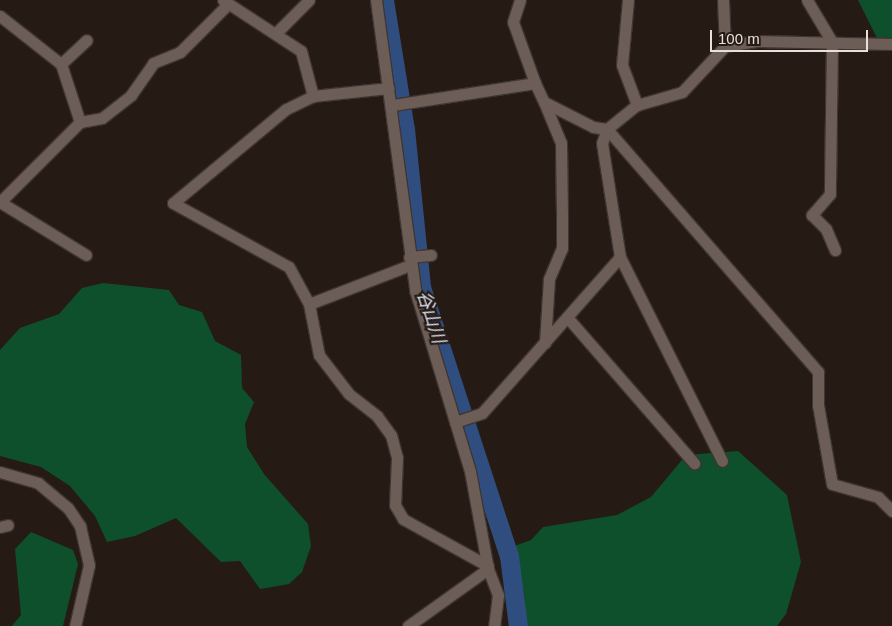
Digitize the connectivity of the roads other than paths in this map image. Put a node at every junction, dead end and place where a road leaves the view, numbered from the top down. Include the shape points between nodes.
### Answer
1 (309, 0) edge
2 (376, 0) edge
3 (520, 0) edge
4 (628, 0) edge
5 (723, 0) edge
6 (808, 0) edge
7 (225, 2) edge
8 (0, 16) edge
9 (277, 32) junction
10 (86, 40) dead end
11 (832, 42) junction
12 (892, 44) edge
13 (725, 46) junction
14 (61, 64) junction
15 (535, 83) junction
16 (389, 88) junction
17 (313, 96) junction
18 (544, 102) junction
19 (393, 105) junction
20 (637, 105) junction
21 (80, 122) junction
22 (607, 129) junction
23 (0, 202) edge
24 (835, 250) dead end
25 (86, 255) dead end
26 (431, 255) dead end
27 (620, 257) junction
28 (410, 261) junction
29 (309, 304) junction
30 (568, 317) junction
31 (545, 343) junction
32 (455, 422) junction
33 (722, 462) dead end
34 (694, 463) dead end
35 (0, 472) edge
36 (892, 511) edge
37 (488, 568) junction
38 (75, 626) edge
39 (408, 626) edge
40 (494, 626) edge

1 - 9 street
2 - 16 street
3 - 15 street via 513,22
4 - 20 street via 622,65
5 - 13 street
6 - 11 street
7 - 9 street
7 - 21 street via 180,52 152,63 131,95 102,118
8 - 14 street
9 - 17 street via 301,51
10 - 14 street
11 - 12 street
11 - 13 street via 757,41
11 - 24 street via 830,194 812,215 826,228
13 - 20 street via 682,92
14 - 21 street
15 - 18 street
15 - 19 street
16 - 17 street
16 - 19 street
17 - 29 street via 286,109 174,203 289,267
18 - 22 street via 593,127
18 - 31 street via 561,143 562,212 562,248 549,279
19 - 28 street
20 - 22 street
21 - 23 street
22 - 27 street via 602,143
22 - 36 street via 818,372 818,405 832,484 878,497
23 - 25 street
26 - 28 street
27 - 30 street
27 - 33 street
28 - 29 street
28 - 32 street
29 - 37 street via 319,355 349,394 377,416 391,435 397,458 395,505 403,519
30 - 31 street
30 - 34 street
31 - 32 street via 482,413
32 - 37 street via 470,471
35 - 38 street via 38,483 53,493 80,526 89,565
37 - 39 street
37 - 40 street via 498,595

